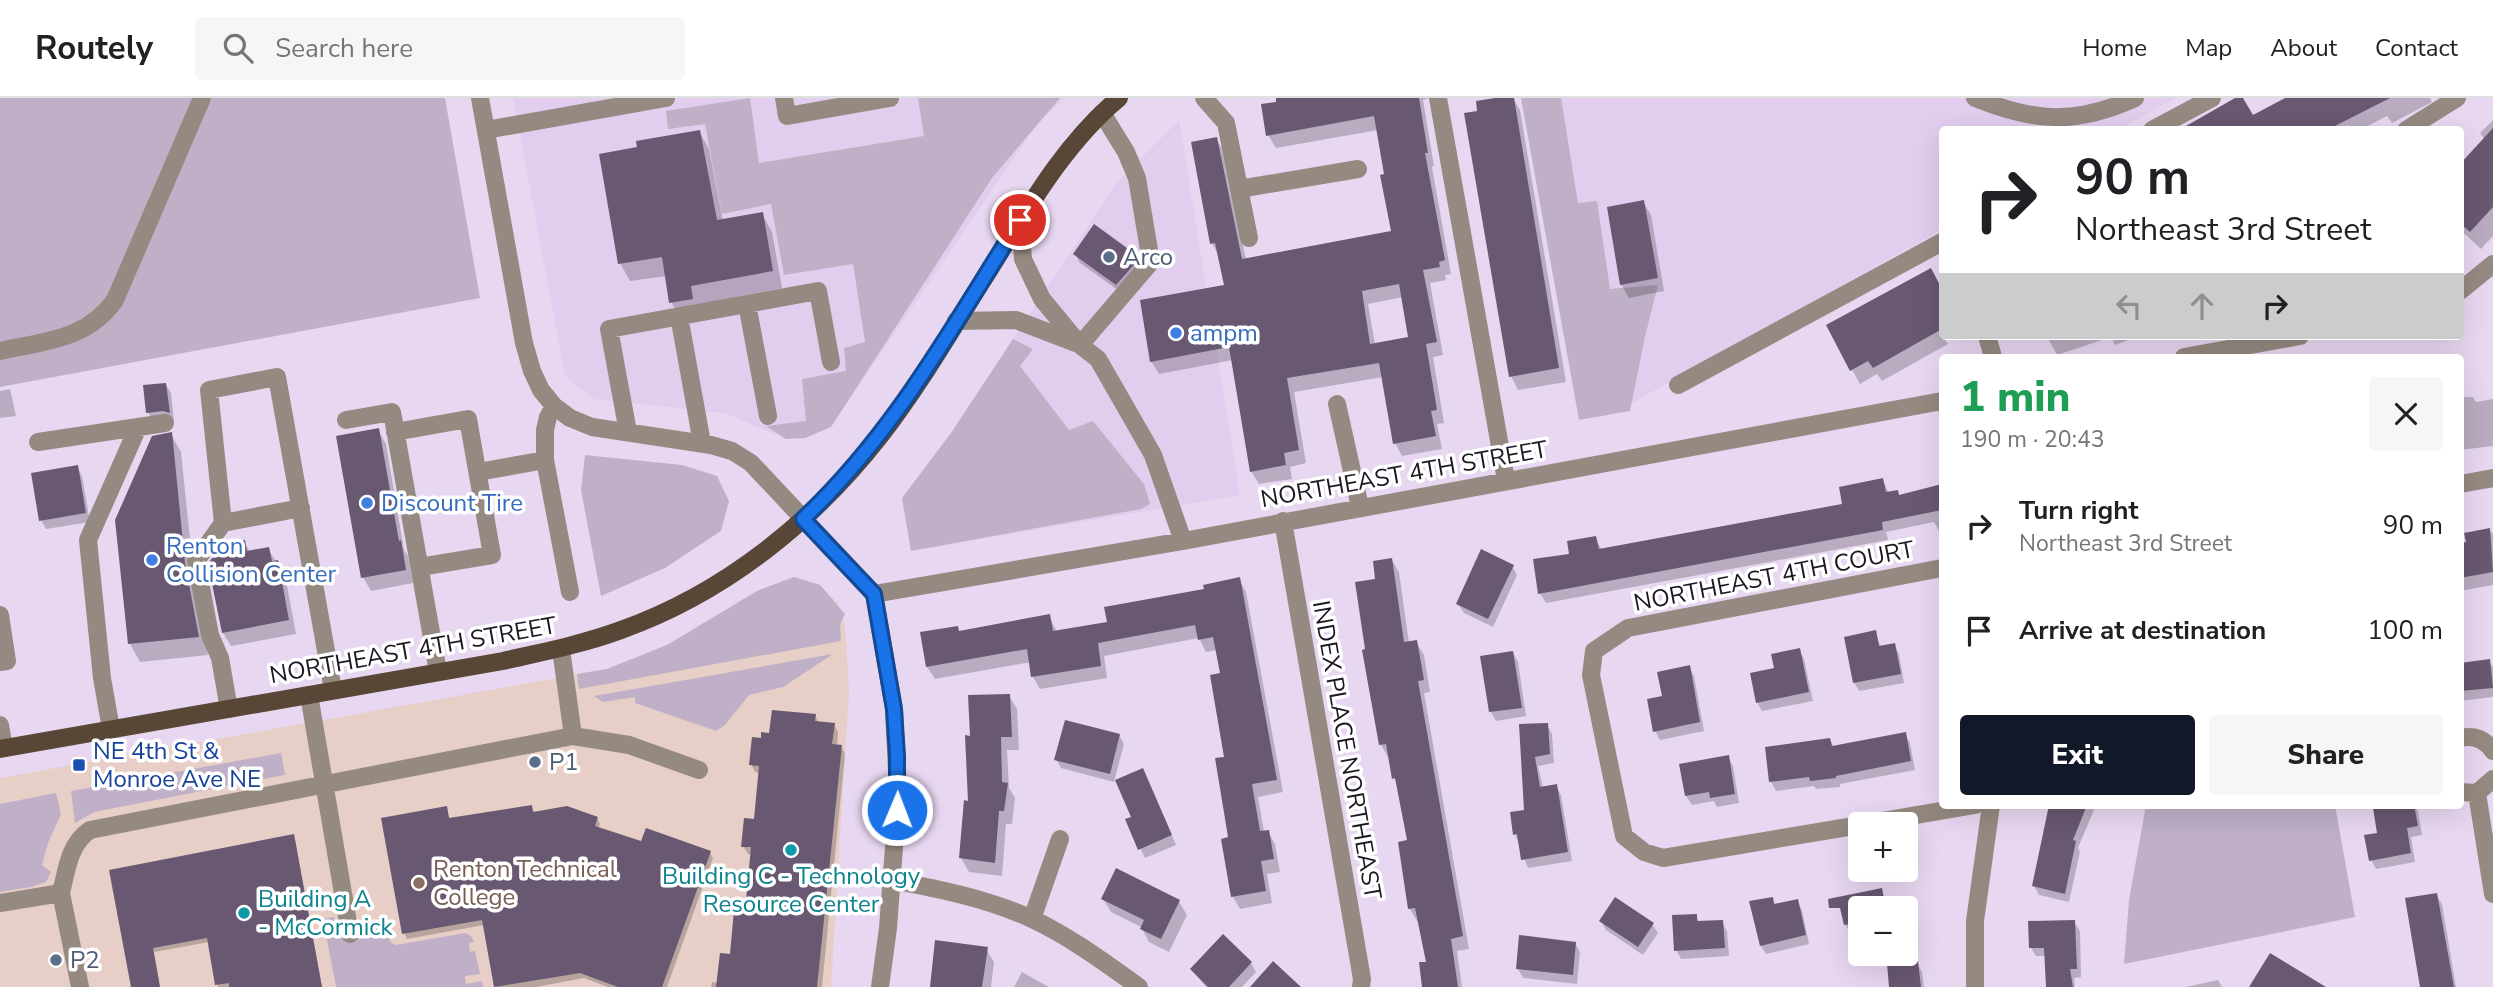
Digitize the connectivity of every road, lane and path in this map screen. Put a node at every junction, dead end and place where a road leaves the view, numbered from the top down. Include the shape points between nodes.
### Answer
1 (202, 98) edge
2 (480, 98) edge
3 (666, 98) edge
4 (784, 98) edge
5 (890, 98) edge
6 (1119, 98) edge
7 (1204, 98) edge
8 (1438, 98) edge
9 (1975, 98) edge
10 (2135, 98) edge
11 (2211, 98) edge
12 (2457, 98) edge
13 (1102, 113) junction
14 (2159, 126) edge
15 (2412, 126) edge
16 (486, 130) junction
17 (1358, 169) dead end
18 (1239, 189) junction
19 (1020, 220) junction
20 (1249, 238) dead end
21 (1939, 244) edge
22 (2493, 264) edge
23 (2464, 287) edge
24 (747, 303) junction
25 (679, 316) junction
26 (956, 321) junction
27 (2278, 340) edge
28 (1080, 345) junction
29 (0, 351) edge
30 (2201, 354) edge
31 (831, 362) dead end
32 (1678, 385) dead end
33 (1939, 402) edge
34 (1337, 404) dead end
35 (554, 406) junction
36 (768, 416) dead end
37 (346, 420) dead end
38 (164, 423) dead end
39 (138, 427) junction
40 (396, 432) junction
41 (628, 432) junction
42 (38, 442) dead end
43 (702, 443) junction
44 (545, 460) junction
45 (478, 472) junction
46 (2493, 478) edge
47 (1506, 480) junction
48 (2464, 483) edge
49 (1360, 507) junction
50 (300, 508) junction
51 (803, 519) junction
52 (1283, 521) junction
53 (223, 523) junction
54 (1183, 541) junction
55 (420, 567) junction
56 (1939, 569) edge
57 (570, 592) dead end
58 (874, 594) junction
59 (0, 615) edge
60 (561, 649) junction
61 (0, 662) edge
62 (438, 672) junction
63 (333, 690) junction
64 (309, 695) junction
65 (229, 709) junction
66 (0, 725) edge
67 (111, 729) junction
68 (573, 736) junction
69 (2464, 738) edge
70 (2, 748) edge
71 (2493, 751) edge
72 (699, 770) dead end
73 (2493, 779) edge
74 (324, 784) junction
75 (2469, 793) edge
76 (1952, 809) edge
77 (1990, 809) edge
78 (1918, 815) edge
79 (1848, 827) edge
80 (1060, 839) dead end
81 (891, 880) junction
82 (61, 893) junction
83 (2493, 894) edge
84 (0, 903) edge
85 (1032, 919) junction
86 (349, 934) dead end
87 (80, 987) edge
88 (880, 987) edge
89 (1139, 987) edge
90 (1361, 987) edge
91 (1975, 987) edge

1 - 29 street via 107,313 75,334
2 - 16 street
3 - 16 street
4 - 5 street via 787,116
6 - 13 main road, NORTHEAST 4TH STREET
7 - 18 street via 1226,124
8 - 47 street
9 - 10 street via 2019,113 2063,117 2095,114
11 - 14 street
12 - 15 street
13 - 19 main road, NORTHEAST 4TH STREET via 1048,177
13 - 28 street via 1137,178 1151,262
16 - 35 street via 524,343 541,390
17 - 18 street
18 - 20 street
19 - 26 main road, NORTHEAST 4TH STREET
19 - 28 street via 1023,259 1042,299
21 - 32 street
22 - 23 street
24 - 25 street
24 - 31 street via 818,291
24 - 36 street
25 - 41 street via 609,329
25 - 43 street
26 - 28 street via 1016,320
26 - 51 main road, NORTHEAST 4TH STREET via 882,434
27 - 30 street
28 - 54 street via 1098,359 1153,455
33 - 47 street, NORTHEAST 4TH STREET
34 - 49 street
35 - 41 street via 592,426
35 - 44 street via 545,430
37 - 40 street via 392,412
38 - 39 street
39 - 42 street
39 - 67 street via 88,540
40 - 45 street via 468,419
40 - 55 street
41 - 43 street
43 - 51 street via 732,451 751,463
44 - 45 street
44 - 57 street
45 - 55 street via 492,555
46 - 48 street
47 - 49 street, NORTHEAST 4TH STREET
49 - 52 street, NORTHEAST 4TH STREET
50 - 53 street
50 - 53 street via 277,377 222,387 209,390
50 - 63 street
51 - 58 street
51 - 60 main road, NORTHEAST 4TH STREET via 706,592 622,630
52 - 54 street, NORTHEAST 4TH STREET
52 - 90 street, INDEX PLACE NORTHEAST
53 - 65 street via 196,561
54 - 58 street, NORTHEAST 4TH STREET
55 - 62 street
56 - 79 street, NORTHEAST 4TH COURT via 1628,628 1594,651 1591,675 1624,836 1644,852 1663,858
58 - 81 street via 894,709 897,756
59 - 61 street via 8,661
60 - 62 main road, NORTHEAST 4TH STREET
60 - 68 street
62 - 63 main road, NORTHEAST 4TH STREET
63 - 64 main road, NORTHEAST 4TH STREET
64 - 65 main road, NORTHEAST 4TH STREET
64 - 74 street
65 - 67 main road, NORTHEAST 4TH STREET
66 - 70 street
67 - 70 main road, NORTHEAST 4TH STREET
68 - 72 street via 629,745
68 - 74 street
69 - 71 street via 2482,740
73 - 75 street
74 - 82 street via 90,830 73,847
74 - 86 street
75 - 83 street
76 - 78 street, NORTHEAST 4TH COURT
77 - 91 street via 1975,921
80 - 85 street
81 - 85 street via 958,893
81 - 88 street
82 - 84 street
82 - 87 street
85 - 89 street

